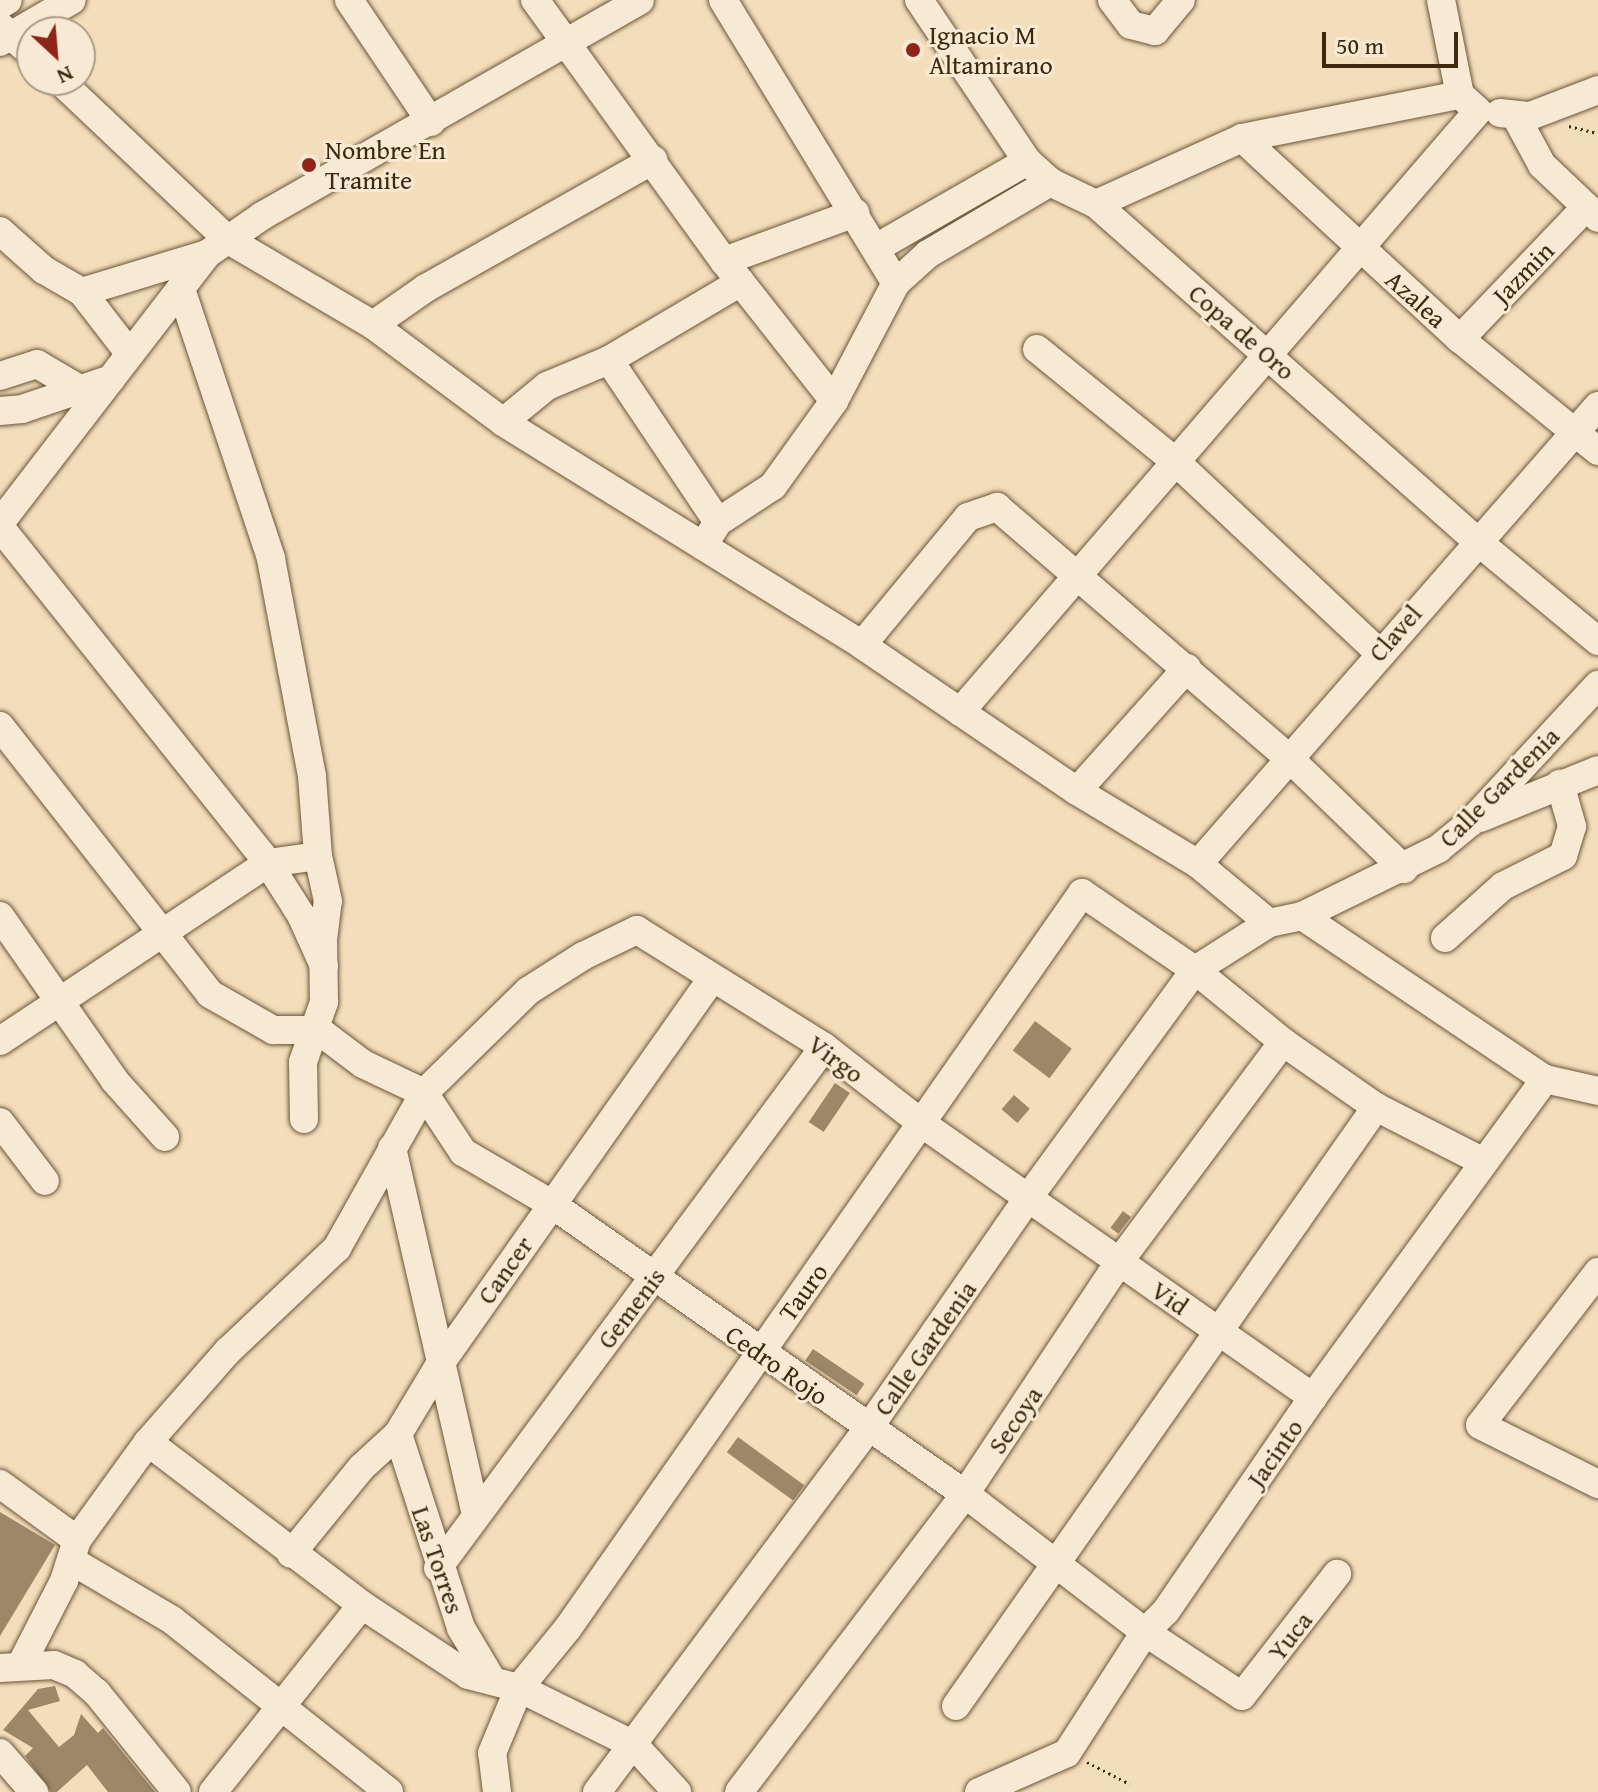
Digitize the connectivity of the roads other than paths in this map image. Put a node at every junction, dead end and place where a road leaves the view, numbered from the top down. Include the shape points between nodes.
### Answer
1 (8, 0) edge
2 (72, 0) edge
3 (349, 0) edge
4 (535, 0) edge
5 (640, 0) edge
6 (723, 0) edge
7 (919, 0) edge
8 (1112, 0) edge
9 (1181, 0) edge
10 (1441, 0) edge
11 (0, 5) edge
12 (11, 39) edge
13 (563, 41) junction
14 (1598, 90) edge
15 (74, 96) edge
16 (1469, 103) junction
17 (1515, 115) junction
18 (431, 122) junction
19 (1242, 138) junction
20 (653, 160) junction
21 (1027, 161) junction
22 (1050, 182) junction
23 (1096, 204) junction
24 (1592, 212) edge
25 (855, 213) junction
26 (0, 231) edge
27 (217, 247) junction
28 (1360, 247) junction
29 (876, 248) junction
30 (732, 272) junction
31 (896, 283) junction
32 (181, 289) junction
33 (82, 292) junction
34 (373, 325) junction
35 (1460, 339) junction
36 (1037, 349) dead end
37 (130, 354) junction
38 (1271, 357) junction
39 (609, 360) junction
40 (0, 376) edge
41 (111, 379) junction
42 (76, 387) junction
43 (834, 401) junction
44 (1598, 406) edge
45 (0, 411) edge
46 (503, 422) junction
47 (1575, 432) junction
48 (1598, 451) edge
49 (1176, 462) junction
50 (0, 525) edge
51 (711, 534) junction
52 (1477, 541) junction
53 (1075, 578) junction
54 (1598, 641) edge
55 (862, 645) junction
56 (1378, 652) junction
57 (1187, 668) junction
58 (1598, 685) edge
59 (960, 712) junction
60 (0, 726) edge
61 (1289, 758) junction
62 (1598, 770) edge
63 (1560, 784) junction
64 (1077, 791) junction
65 (1471, 822) junction
66 (318, 856) junction
67 (268, 863) junction
68 (1198, 864) junction
69 (1404, 869) junction
70 (0, 916) edge
71 (1302, 916) junction
72 (1269, 923) junction
73 (166, 935) junction
74 (1445, 938) dead end
75 (324, 966) junction
76 (1195, 970) junction
77 (712, 978) junction
78 (59, 997) junction
79 (318, 1030) junction
80 (0, 1041) edge
81 (1283, 1042) junction
82 (824, 1047) junction
83 (1545, 1079) junction
84 (1598, 1091) edge
85 (424, 1093) junction
86 (1376, 1107) junction
87 (304, 1119) dead end
88 (0, 1122) edge
89 (924, 1125) junction
90 (165, 1137) dead end
91 (392, 1148) junction
92 (1484, 1162) junction
93 (45, 1181) dead end
94 (1028, 1198) junction
95 (550, 1203) junction
96 (1119, 1262) junction
97 (1598, 1272) edge
98 (654, 1278) junction
99 (1217, 1332) junction
100 (760, 1353) junction
101 (440, 1364) junction
102 (1313, 1397) junction
103 (868, 1429) junction
104 (398, 1434) junction
105 (148, 1442) junction
106 (0, 1484) edge
107 (1598, 1484) edge
108 (965, 1494) junction
109 (476, 1514) junction
110 (74, 1550) junction
111 (291, 1554) junction
112 (1058, 1562) junction
113 (438, 1568) junction
114 (1337, 1574) dead end
115 (362, 1605) junction
116 (1145, 1632) junction
117 (11, 1666) edge
118 (505, 1684) junction
119 (1242, 1696) joint
120 (280, 1706) junction
121 (956, 1706) dead end
122 (634, 1745) junction
123 (0, 1753) edge
124 (34, 1792) edge
125 (177, 1792) edge
126 (213, 1792) edge
127 (389, 1792) edge
128 (497, 1792) edge
129 (597, 1792) edge
130 (677, 1792) edge
131 (739, 1792) edge
132 (979, 1792) edge

1 - 11 street
2 - 12 street
3 - 18 street
4 - 13 street
5 - 13 street
6 - 25 street
7 - 21 street, Copa de Oro
8 - 9 street via 1131,25 1155,31
10 - 16 street
13 - 18 street
13 - 20 street
14 - 17 street via 1530,116
15 - 27 street
16 - 17 street
16 - 19 street
16 - 28 street
17 - 24 street via 1542,165
18 - 27 street
19 - 23 street
19 - 28 street, Azalea
20 - 30 street
20 - 34 street via 426,288
21 - 22 street, Copa de Oro
21 - 29 street
22 - 23 street, Copa de Oro
22 - 31 street via 928,254
23 - 38 street, Copa de Oro
24 - 35 street, Jazmin
25 - 29 street
25 - 30 street
26 - 33 street via 44,270
27 - 32 street
27 - 33 street
27 - 34 street
28 - 35 street, Azalea
28 - 38 street
29 - 31 street
30 - 39 street
30 - 43 street
31 - 43 street
32 - 37 street
32 - 66 street via 271,558 312,776
33 - 37 street
34 - 46 street
35 - 47 street, Azalea
36 - 49 street
37 - 41 street
38 - 49 street
38 - 52 street, Copa de Oro
39 - 46 street via 547,386
39 - 51 street
40 - 42 street via 37,364
41 - 42 street
41 - 50 street
42 - 45 street via 22,409
43 - 51 street via 773,486
44 - 47 street, Clavel
46 - 51 street
47 - 48 street, Azalea
47 - 52 street, Clavel
49 - 53 street
49 - 56 street
50 - 67 street
51 - 55 street
52 - 54 street, Copa de Oro
52 - 56 street, Clavel
53 - 55 street via 997,507 968,517
53 - 57 street
53 - 59 street
55 - 59 street
56 - 61 street, Clavel
57 - 61 street
57 - 64 street
58 - 65 street, Calle Gardenia
59 - 64 street
60 - 73 street
61 - 68 street, Clavel
61 - 69 street
62 - 63 street
63 - 65 street
63 - 74 street via 1572,826 1563,856 1503,886
64 - 68 street
65 - 69 street, Calle Gardenia
66 - 67 street
66 - 75 street via 328,901
67 - 73 street
67 - 75 street via 301,915
68 - 72 street
69 - 71 street, Calle Gardenia
70 - 78 street
71 - 72 street, Calle Gardenia
71 - 83 street
72 - 76 street, Calle Gardenia
73 - 78 street
73 - 79 street via 210,994 273,1030
75 - 79 street
76 - 81 street
76 - 89 street, Tauro via 1082,893
76 - 94 street, Calle Gardenia
77 - 82 street, Virgo
77 - 85 street, Virgo via 637,930 528,991
77 - 95 street, Cancer
78 - 80 street
78 - 90 street via 115,1081
79 - 85 street via 363,1064
79 - 87 street via 303,1062
81 - 86 street
81 - 96 street, Secoya
82 - 89 street, Virgo
82 - 98 street, Gemenis
83 - 84 street
83 - 92 street, Jacinto
85 - 91 street
85 - 95 street, Cedro Rojo via 463,1152
86 - 92 street
86 - 99 street
88 - 93 street
89 - 94 street, Virgo
89 - 100 street, Tauro
91 - 101 street
91 - 105 street via 337,1248 228,1351
92 - 102 street, Jacinto
94 - 96 street, Vid
94 - 103 street, Calle Gardenia
95 - 98 street, Cedro Rojo
95 - 101 street, Cancer
96 - 99 street, Vid
96 - 108 street, Secoya
97 - 107 street via 1480,1425
98 - 100 street, Cedro Rojo
98 - 109 street, Gemenis
99 - 102 street, Vid
99 - 112 street
100 - 103 street, Cedro Rojo
100 - 118 street, Tauro via 568,1628
101 - 104 street, Cancer
101 - 109 street
102 - 116 street, Jacinto via 1166,1611
103 - 108 street, Cedro Rojo
103 - 122 street, Calle Gardenia
104 - 111 street, Cancer via 362,1467
104 - 113 street, Las Torres
105 - 110 street
105 - 111 street
106 - 110 street
108 - 112 street, Cedro Rojo
108 - 131 street, Secoya
109 - 113 street, Gemenis
110 - 117 street
110 - 120 street
111 - 115 street
112 - 116 street, Cedro Rojo
112 - 121 street
113 - 118 street, Las Torres via 461,1628
114 - 119 street, Yuca
115 - 118 street via 468,1675
115 - 120 street
116 - 119 street, Cedro Rojo
116 - 132 street, Jacinto via 1067,1753
117 - 125 street via 54,1665 75,1674 97,1693
118 - 122 street
118 - 128 street via 492,1753
120 - 126 street
120 - 127 street
122 - 129 street, Calle Gardenia
122 - 130 street
123 - 124 street

